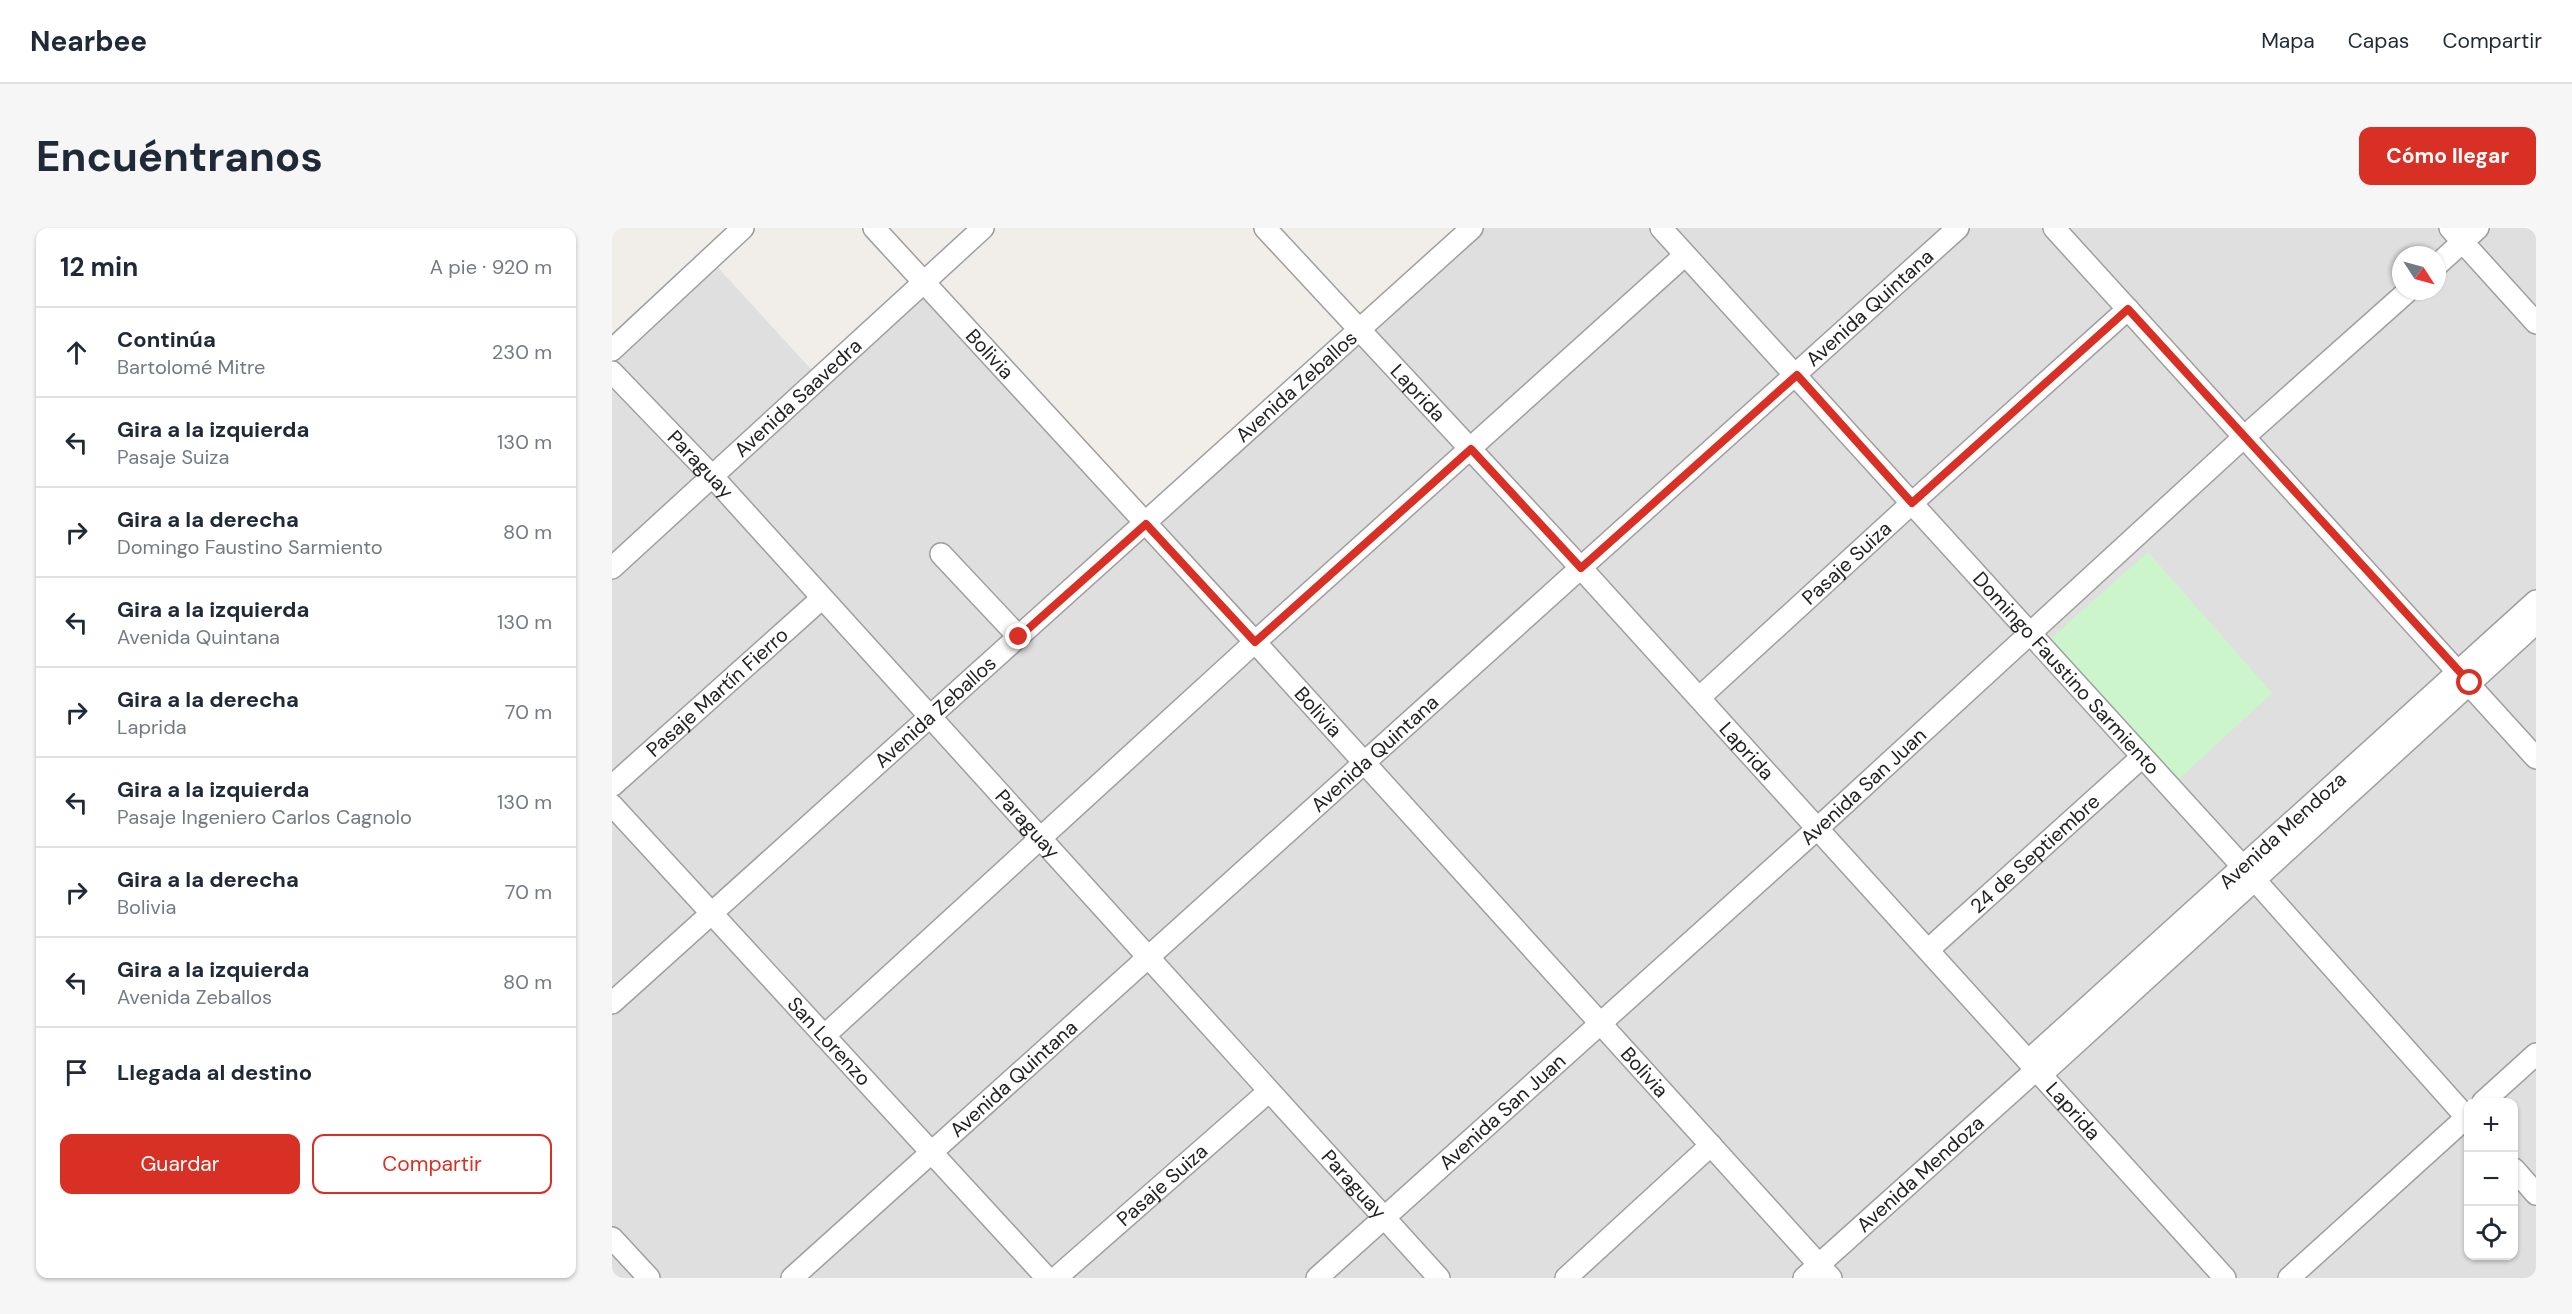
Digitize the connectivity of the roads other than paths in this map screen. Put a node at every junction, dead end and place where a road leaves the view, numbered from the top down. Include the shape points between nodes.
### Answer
1 (743, 228) edge
2 (874, 228) edge
3 (983, 228) edge
4 (1265, 228) edge
5 (1661, 228) edge
6 (1958, 228) edge
7 (2054, 228) edge
8 (2478, 228) edge
9 (1468, 229) edge
10 (2456, 235) edge
11 (2446, 251) edge
12 (1685, 255) junction
13 (924, 281) junction
14 (2398, 300) edge
15 (2128, 309) junction
16 (2536, 323) edge
17 (1360, 330) junction
18 (612, 350) edge
19 (612, 372) edge
20 (1797, 375) junction
21 (2244, 437) junction
22 (1471, 449) junction
23 (713, 477) junction
24 (1912, 503) junction
25 (1146, 524) junction
26 (941, 554) dead end
27 (612, 568) edge
28 (1581, 568) junction
29 (821, 599) junction
30 (2536, 601) edge
31 (2536, 623) edge
32 (2031, 633) junction
33 (1019, 637) junction
34 (1255, 642) junction
35 (2464, 677) junction
36 (1699, 698) junction
37 (929, 718) junction
38 (2142, 757) junction
39 (2536, 758) edge
40 (1363, 763) junction
41 (612, 786) edge
42 (612, 805) edge
43 (1818, 828) junction
44 (1040, 838) junction
45 (2248, 873) junction
46 (712, 915) junction
47 (1928, 950) junction
48 (1149, 958) junction
49 (612, 1003) edge
50 (1601, 1022) junction
51 (824, 1036) junction
52 (2536, 1054) edge
53 (2036, 1068) junction
54 (1268, 1092) junction
55 (2487, 1098) edge
56 (2464, 1113) edge
57 (2464, 1121) edge
58 (1711, 1145) junction
59 (932, 1154) junction
60 (2518, 1174) edge
61 (2536, 1194) edge
62 (1385, 1217) junction
63 (612, 1238) edge
64 (1818, 1274) edge
65 (649, 1278) edge
66 (792, 1278) edge
67 (1047, 1278) edge
68 (1056, 1278) edge
69 (1317, 1278) edge
70 (1439, 1278) edge
71 (1566, 1278) edge
72 (2225, 1278) edge
73 (2289, 1278) edge

1 - 18 street
2 - 13 street, Bolivia
3 - 13 street, Avenida Saavedra
4 - 17 street, Laprida
5 - 12 street, Domingo Faustino Sarmiento
6 - 20 street, Avenida Quintana
7 - 15 street
8 - 10 street
9 - 17 street, Avenida Zeballos
10 - 11 street
10 - 16 street
12 - 20 street, Domingo Faustino Sarmiento
12 - 22 street
13 - 23 street, Avenida Saavedra
13 - 25 street, Bolivia
14 - 21 street, Avenida San Juan
15 - 21 street
15 - 24 street, Pasaje Suiza
17 - 22 street, Laprida
17 - 25 street, Avenida Zeballos
19 - 23 street, Paraguay
20 - 24 street, Domingo Faustino Sarmiento
20 - 28 street, Avenida Quintana
21 - 32 street, Avenida San Juan
21 - 35 street
22 - 28 street, Laprida
22 - 34 street
23 - 27 street, Avenida Saavedra
23 - 29 street, Paraguay
24 - 32 street, Domingo Faustino Sarmiento
24 - 36 street, Pasaje Suiza
25 - 33 street, Avenida Zeballos
25 - 34 street, Bolivia
26 - 33 street
28 - 36 street, Laprida
28 - 40 street, Avenida Quintana
29 - 37 street, Paraguay
29 - 41 street, Pasaje Martín Fierro
30 - 35 street, Avenida Mendoza
31 - 35 street, Avenida Mendoza
32 - 38 street, Domingo Faustino Sarmiento
32 - 43 street, Avenida San Juan
33 - 37 street, Avenida Zeballos
34 - 40 street, Bolivia
34 - 44 street
35 - 39 street
35 - 45 street, Avenida Mendoza
36 - 43 street, Laprida
37 - 44 street, Paraguay
37 - 46 street, Avenida Zeballos
38 - 45 street, Domingo Faustino Sarmiento
38 - 47 street, 24 de Septiembre
40 - 48 street, Avenida Quintana
40 - 50 street, Bolivia
42 - 46 street, San Lorenzo
43 - 47 street, Laprida
43 - 50 street, Avenida San Juan
44 - 48 street, Paraguay
44 - 51 street
45 - 53 street, Avenida Mendoza
45 - 56 street, Domingo Faustino Sarmiento
46 - 49 street, Avenida Zeballos
46 - 51 street, San Lorenzo
47 - 53 street, Laprida
48 - 54 street, Paraguay
48 - 59 street, Avenida Quintana
50 - 58 street, Bolivia
50 - 62 street, Avenida San Juan
51 - 59 street, San Lorenzo
52 - 55 street
53 - 64 street, Avenida Mendoza
53 - 72 street, Laprida
54 - 62 street, Paraguay
54 - 68 street, Pasaje Suiza
57 - 73 street
58 - 64 street, Bolivia
58 - 71 street
59 - 66 street, Avenida Quintana
59 - 67 street, San Lorenzo
60 - 61 street
62 - 69 street, Avenida San Juan
62 - 70 street, Paraguay
63 - 65 street

